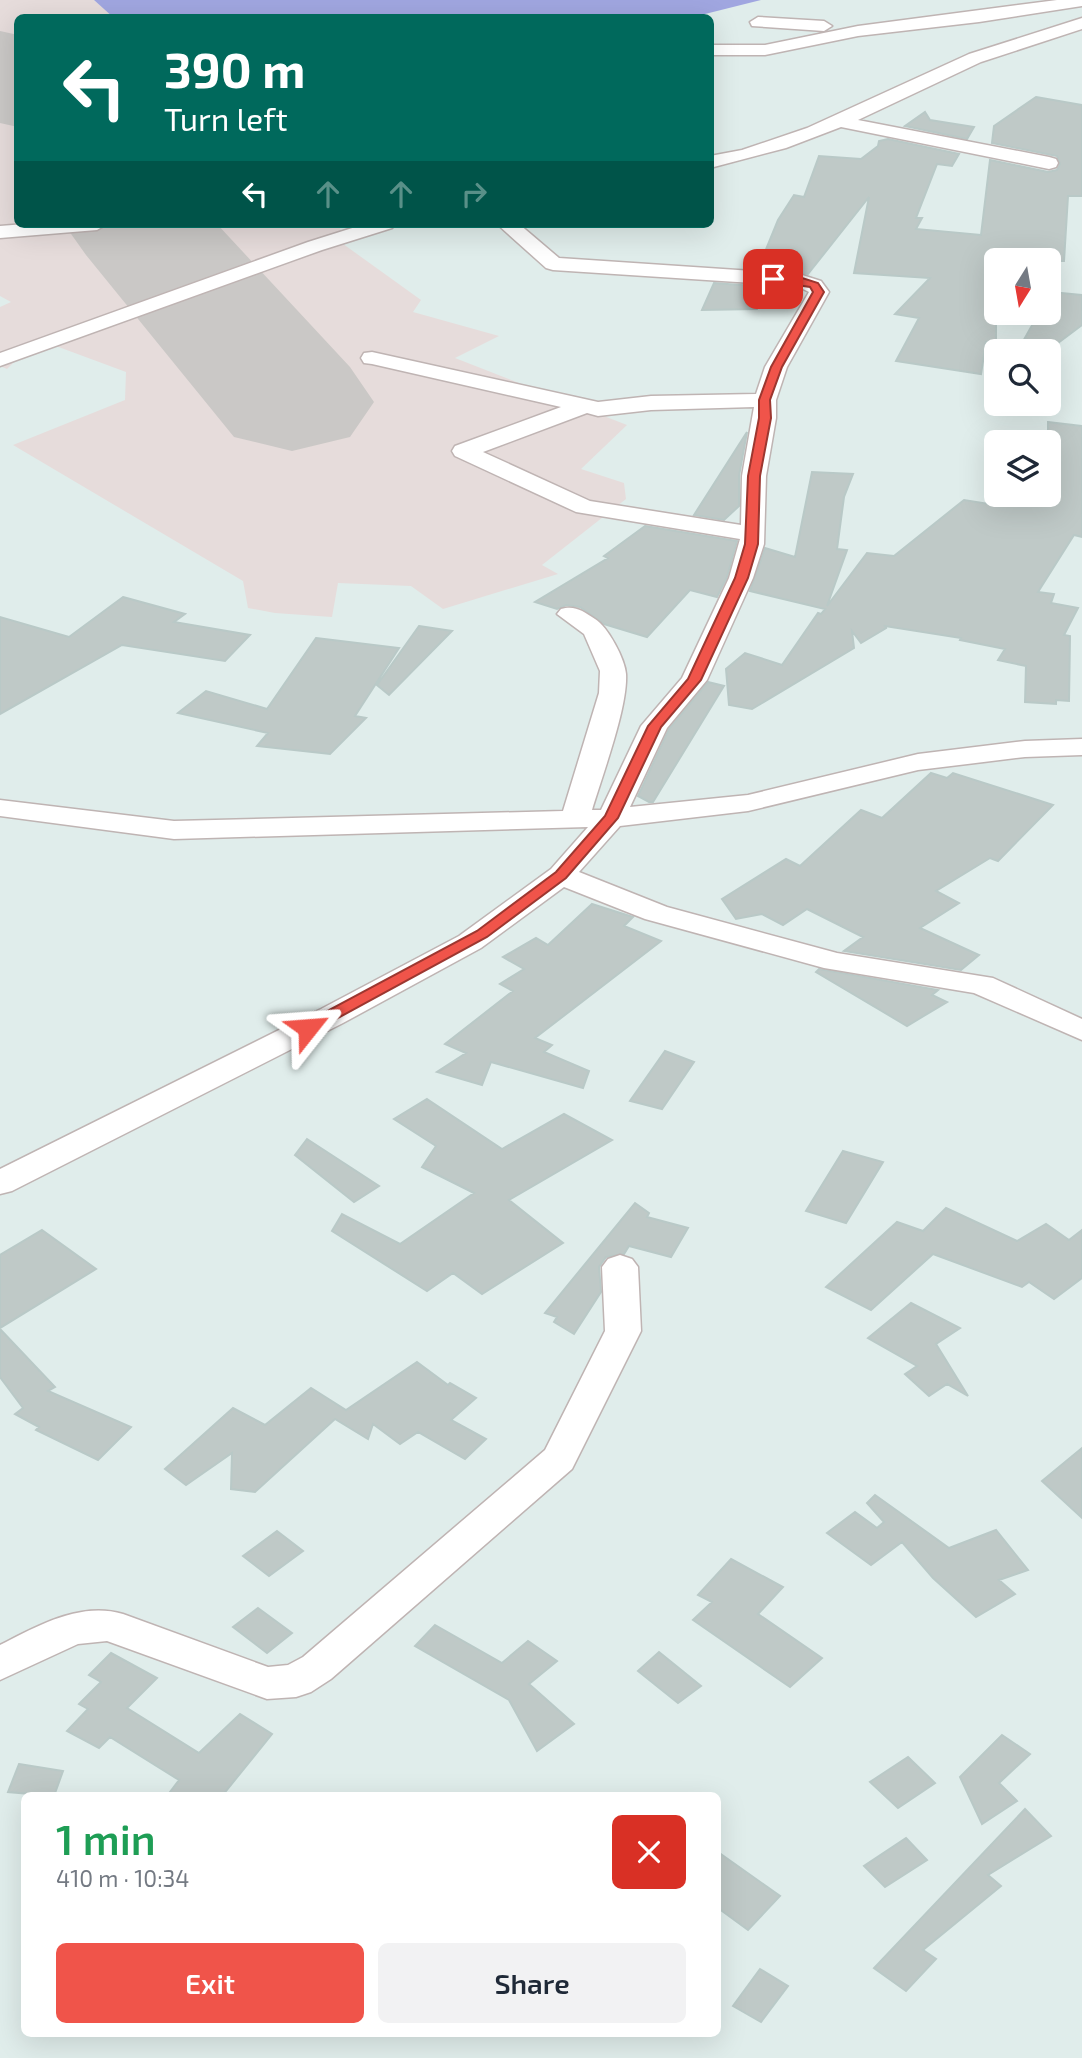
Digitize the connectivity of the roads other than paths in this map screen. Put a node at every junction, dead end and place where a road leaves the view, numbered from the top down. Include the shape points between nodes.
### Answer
1 (1082, 1) edge
2 (758, 22) dead end
3 (1082, 23) edge
4 (869, 29) junction
5 (1043, 35) junction
6 (1082, 36) edge
7 (937, 38) dead end
8 (974, 41) dead end
9 (1010, 44) junction
10 (714, 50) edge
11 (842, 122) junction
12 (714, 161) edge
13 (1049, 163) dead end
14 (48, 228) edge
15 (372, 228) edge
16 (512, 228) edge
17 (0, 232) edge
18 (372, 358) dead end
19 (0, 360) edge
20 (765, 400) junction
21 (586, 406) junction
22 (752, 534) junction
23 (570, 614) dead end
24 (1082, 747) edge
25 (0, 808) edge
26 (611, 818) junction
27 (575, 819) junction
28 (561, 875) junction
29 (1082, 1031) edge
30 (0, 1183) edge
31 (620, 1267) dead end
32 (0, 1664) edge

1 - 4 street
2 - 4 street
3 - 5 street
4 - 7 street
4 - 10 street via 765,50
5 - 6 street
5 - 9 street
8 - 9 street
9 - 11 street
11 - 12 street via 764,151
11 - 13 street
14 - 17 street
15 - 19 street
16 - 20 street via 553,264 799,280 814,285 818,292 776,367
18 - 21 street
20 - 21 street via 651,402 605,410
20 - 22 street via 754,476
21 - 22 street via 463,451 584,507
22 - 26 street via 741,578 694,680 655,726
23 - 27 street via 595,630 613,671 612,693
24 - 26 street via 908,763 748,803
25 - 27 street via 183,830
26 - 27 street
26 - 28 street
28 - 29 street via 656,913 835,962 982,985
28 - 30 street via 470,942
31 - 32 street via 623,1331 559,1460 317,1668 296,1681 267,1683 109,1625 89,1624

